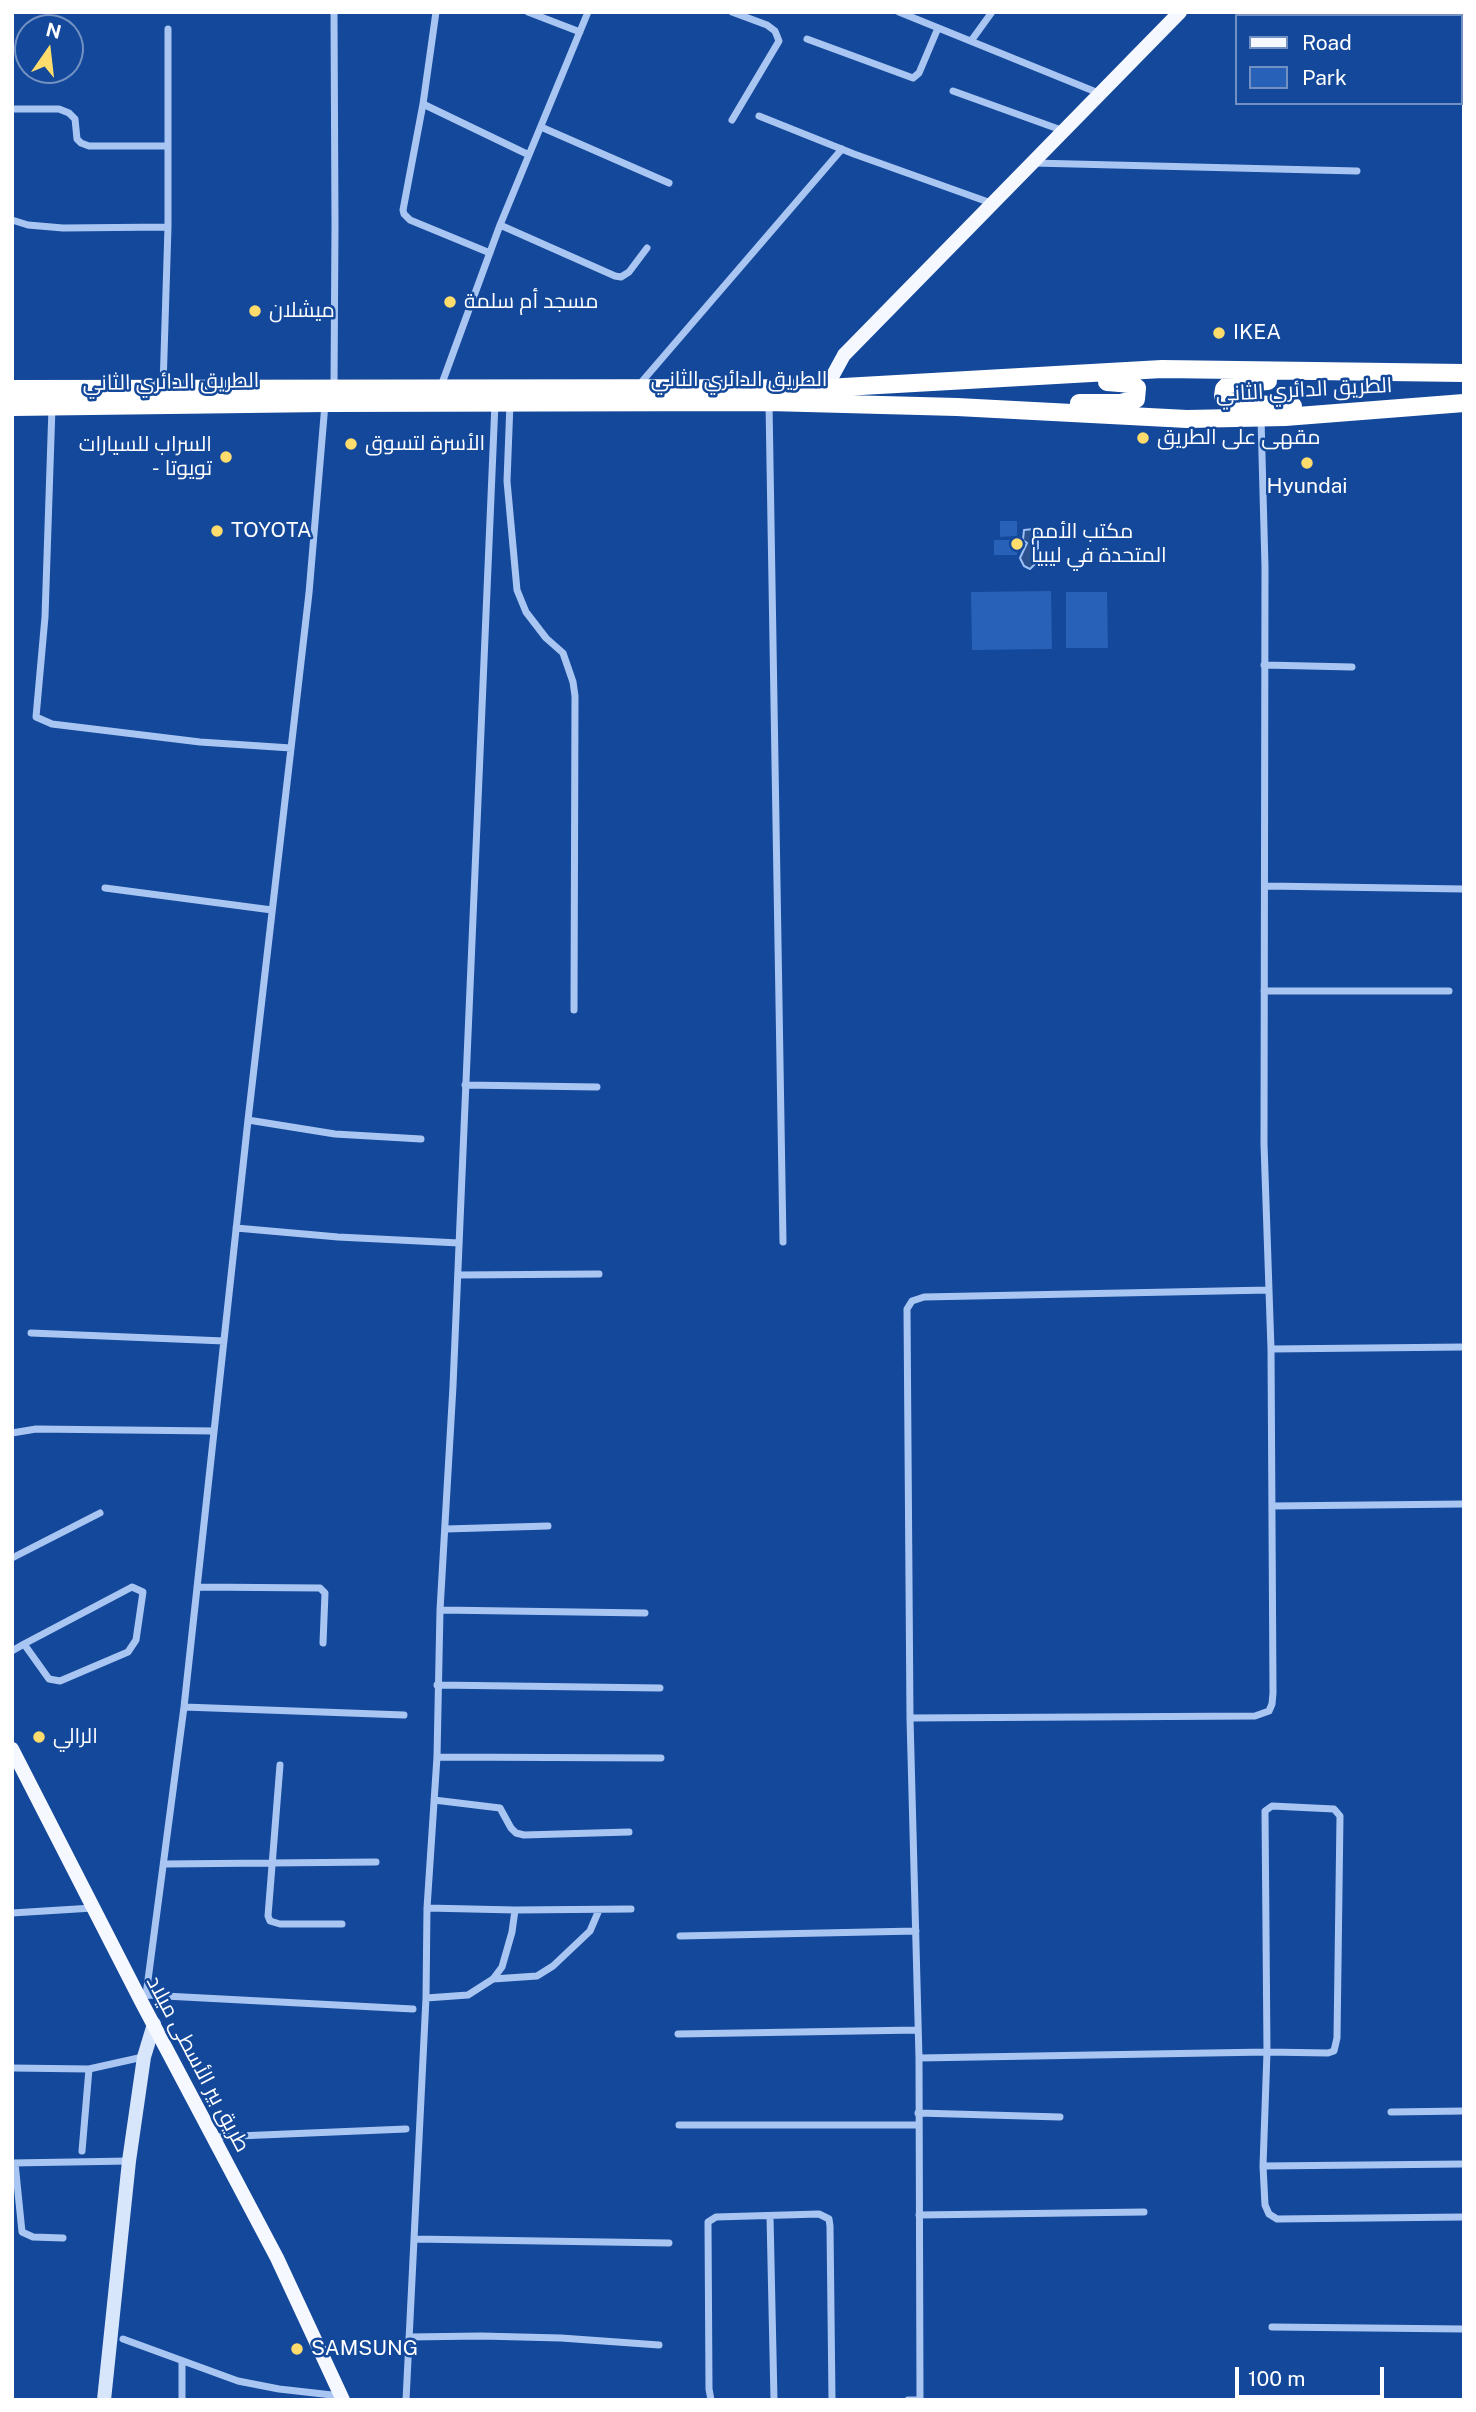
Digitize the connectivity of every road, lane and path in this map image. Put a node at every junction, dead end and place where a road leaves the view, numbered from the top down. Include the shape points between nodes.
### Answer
1 (334, 12) edge
2 (436, 12) edge
3 (528, 12) edge
4 (588, 12) edge
5 (732, 12) edge
6 (900, 12) edge
7 (992, 12) edge
8 (1180, 12) edge
9 (938, 28) junction
10 (168, 29) dead end
11 (580, 32) junction
12 (807, 39) dead end
13 (971, 41) junction
14 (953, 91) dead end
15 (1101, 94) junction
16 (423, 104) junction
17 (12, 109) edge
18 (759, 116) dead end
19 (732, 120) dead end
20 (541, 127) junction
21 (1064, 131) junction
22 (168, 146) junction
23 (842, 149) junction
24 (529, 155) junction
25 (1033, 163) junction
26 (1357, 171) dead end
27 (669, 183) dead end
28 (992, 203) junction
29 (12, 220) edge
30 (500, 225) junction
31 (168, 227) junction
32 (648, 248) dead end
33 (490, 253) junction
34 (1365, 373) junction
35 (1464, 373) edge
36 (1027, 378) junction
37 (163, 387) junction
38 (441, 387) junction
39 (638, 387) junction
40 (12, 388) edge
41 (826, 388) junction
42 (329, 395) junction
43 (769, 402) junction
44 (503, 403) junction
45 (1464, 403) edge
46 (52, 406) junction
47 (12, 407) edge
48 (957, 407) junction
49 (1261, 417) junction
50 (1264, 666) junction
51 (1352, 667) dead end
52 (291, 748) junction
53 (1266, 886) junction
54 (105, 888) dead end
55 (1464, 889) edge
56 (272, 910) junction
57 (1264, 991) junction
58 (1449, 991) dead end
59 (574, 1010) dead end
60 (464, 1084) junction
61 (597, 1087) dead end
62 (248, 1120) junction
63 (421, 1139) dead end
64 (236, 1228) junction
65 (783, 1242) dead end
66 (459, 1243) junction
67 (458, 1275) junction
68 (599, 1275) dead end
69 (1269, 1290) junction
70 (31, 1333) dead end
71 (224, 1341) junction
72 (1464, 1347) edge
73 (1271, 1349) junction
74 (214, 1432) junction
75 (12, 1433) edge
76 (1464, 1504) edge
77 (1272, 1506) junction
78 (100, 1513) dead end
79 (548, 1526) dead end
80 (446, 1529) junction
81 (12, 1558) edge
82 (197, 1587) junction
83 (440, 1610) junction
84 (645, 1613) dead end
85 (323, 1643) dead end
86 (24, 1644) junction
87 (12, 1651) edge
88 (438, 1685) junction
89 (660, 1688) dead end
90 (184, 1707) junction
91 (404, 1715) dead end
92 (910, 1718) junction
93 (12, 1749) edge
94 (437, 1757) junction
95 (661, 1758) dead end
96 (281, 1765) dead end
97 (434, 1800) junction
98 (629, 1832) dead end
99 (376, 1862) dead end
100 (272, 1863) junction
101 (164, 1864) junction
102 (93, 1908) junction
103 (427, 1908) junction
104 (631, 1909) dead end
105 (515, 1910) junction
106 (599, 1910) junction
107 (12, 1913) edge
108 (342, 1924) dead end
109 (916, 1931) junction
110 (680, 1936) dead end
111 (493, 1979) junction
112 (143, 1998) junction
113 (426, 1998) junction
114 (413, 2009) dead end
115 (154, 2024) junction
116 (918, 2030) junction
117 (678, 2034) dead end
118 (1267, 2052) junction
119 (144, 2057) junction
120 (919, 2058) junction
121 (12, 2068) edge
122 (89, 2069) junction
123 (1464, 2111) edge
124 (1391, 2112) dead end
125 (918, 2113) junction
126 (1060, 2117) dead end
127 (679, 2125) dead end
128 (918, 2125) junction
129 (406, 2129) dead end
130 (213, 2137) junction
131 (82, 2151) dead end
132 (129, 2161) junction
133 (13, 2163) edge
134 (1464, 2164) edge
135 (1263, 2166) junction
136 (1144, 2212) dead end
137 (919, 2215) junction
138 (770, 2216) junction
139 (1464, 2217) edge
140 (63, 2238) dead end
141 (414, 2239) junction
142 (668, 2244) dead end
143 (1272, 2327) dead end
144 (1464, 2329) edge
145 (409, 2337) junction
146 (123, 2339) dead end
147 (659, 2345) dead end
148 (182, 2362) junction
149 (342, 2398) edge
150 (104, 2400) edge
151 (182, 2400) edge
152 (406, 2400) edge
153 (711, 2400) edge
154 (774, 2400) edge
155 (832, 2400) edge
156 (908, 2400) edge
157 (920, 2400) edge

1 - 42 street via 335,225
2 - 16 street
3 - 11 street
4 - 11 street
5 - 19 street via 767,25 779,41
6 - 9 street
7 - 13 street
8 - 15 main road
9 - 12 street via 913,78
9 - 13 street
10 - 22 street
11 - 20 street
13 - 15 street
14 - 21 street
15 - 21 main road
16 - 24 street
16 - 33 street via 404,214
17 - 22 street via 69,113 75,119 80,143 89,146
18 - 23 street
20 - 24 street
20 - 27 street
21 - 25 main road
22 - 31 street
23 - 28 street
23 - 39 street
24 - 30 street
25 - 26 street
25 - 28 main road
28 - 41 main road via 844,355
29 - 31 street via 63,228
30 - 32 street via 621,277
30 - 33 street
31 - 37 street
33 - 38 street
34 - 35 highway, الطريق الدائري الثاني
34 - 36 highway, الطريق الدائري الثاني via 1162,369
34 - 45 highway via 1228,384 1223,397 1231,403 1294,406
36 - 41 highway, الطريق الدائري الثاني
36 - 48 highway via 1124,382 1138,393 1136,399 1121,403
37 - 40 highway, الطريق الدائري الثاني
37 - 42 highway, الطريق الدائري الثاني
38 - 39 highway, الطريق الدائري الثاني
38 - 42 highway, الطريق الدائري الثاني
39 - 41 highway, الطريق الدائري الثاني
42 - 44 highway, الطريق الدائري الثاني
42 - 46 highway, الطريق الدائري الثاني
42 - 52 street
43 - 44 highway, الطريق الدائري الثاني
43 - 48 highway, الطريق الدائري الثاني
43 - 65 street
44 - 59 street via 517,590 526,612 563,653 575,696
44 - 60 street
45 - 49 highway, الطريق الدائري الثاني
46 - 47 highway, الطريق الدائري الثاني
46 - 52 street via 45,618 36,717 52,724
48 - 49 highway, الطريق الدائري الثاني via 1187,419
49 - 50 street
50 - 51 street
50 - 53 street
52 - 56 street
53 - 55 street
53 - 57 street
54 - 56 street
56 - 62 street
57 - 58 street
57 - 69 street
60 - 61 street
60 - 66 street
62 - 63 street via 335,1134
62 - 64 street
64 - 66 street
64 - 71 street
66 - 67 street
67 - 68 street
67 - 80 street
69 - 73 street
69 - 92 street via 924,1297 912,1301 907,1313
70 - 71 street
71 - 74 street
72 - 73 street
73 - 77 street
74 - 75 street via 36,1429
74 - 82 street
76 - 77 street
77 - 92 street via 1272,1704 1263,1715
78 - 81 street
79 - 80 street
80 - 83 street
82 - 85 street via 320,1588 325,1593
82 - 90 street
83 - 84 street
83 - 88 street
86 - 86 street via 49,1679 60,1681 128,1652 136,1640 143,1592 132,1587
86 - 87 street
88 - 89 street
88 - 94 street
90 - 91 street
90 - 101 street
92 - 109 street
93 - 102 main road, طريق بير الأسطى ميلاد
94 - 95 street
94 - 97 street
96 - 100 street
97 - 98 street via 500,1808 511,1828 524,1835
97 - 103 street
99 - 100 street
100 - 101 street
100 - 108 street via 270,1921
101 - 112 street
102 - 107 street
102 - 112 main road, طريق بير الأسطى ميلاد
103 - 105 street
103 - 113 street
104 - 106 street
105 - 106 street
105 - 111 street via 502,1967
106 - 111 street via 590,1931 553,1966 537,1976
109 - 110 street
109 - 116 street
111 - 113 street via 468,1995
112 - 114 street
112 - 115 main road, طريق بير الأسطى ميلاد
113 - 141 street
115 - 119 main road
115 - 130 main road, طريق بير الأسطى ميلاد
116 - 117 street
116 - 120 street
118 - 118 street via 1328,2053 1336,2046 1340,1816 1334,1809 1272,1806 1265,1811
118 - 120 street
118 - 135 street
119 - 122 street
119 - 132 main road
120 - 125 street
121 - 122 street
122 - 131 street
123 - 124 street
125 - 126 street
125 - 128 street
127 - 128 street
128 - 137 street
129 - 130 street
130 - 149 main road, طريق بير الأسطى ميلاد
132 - 133 street
132 - 150 main road
133 - 140 street via 22,2232
134 - 135 street
135 - 139 street via 1265,2205 1278,2219
136 - 137 street
137 - 157 street
138 - 153 street via 716,2217 708,2222
138 - 154 street
138 - 155 street via 819,2214 829,2220
141 - 142 street
141 - 145 street
143 - 144 street
145 - 147 street via 561,2338
145 - 152 street
146 - 148 street
148 - 149 street via 259,2386
148 - 151 street
156 - 157 street

